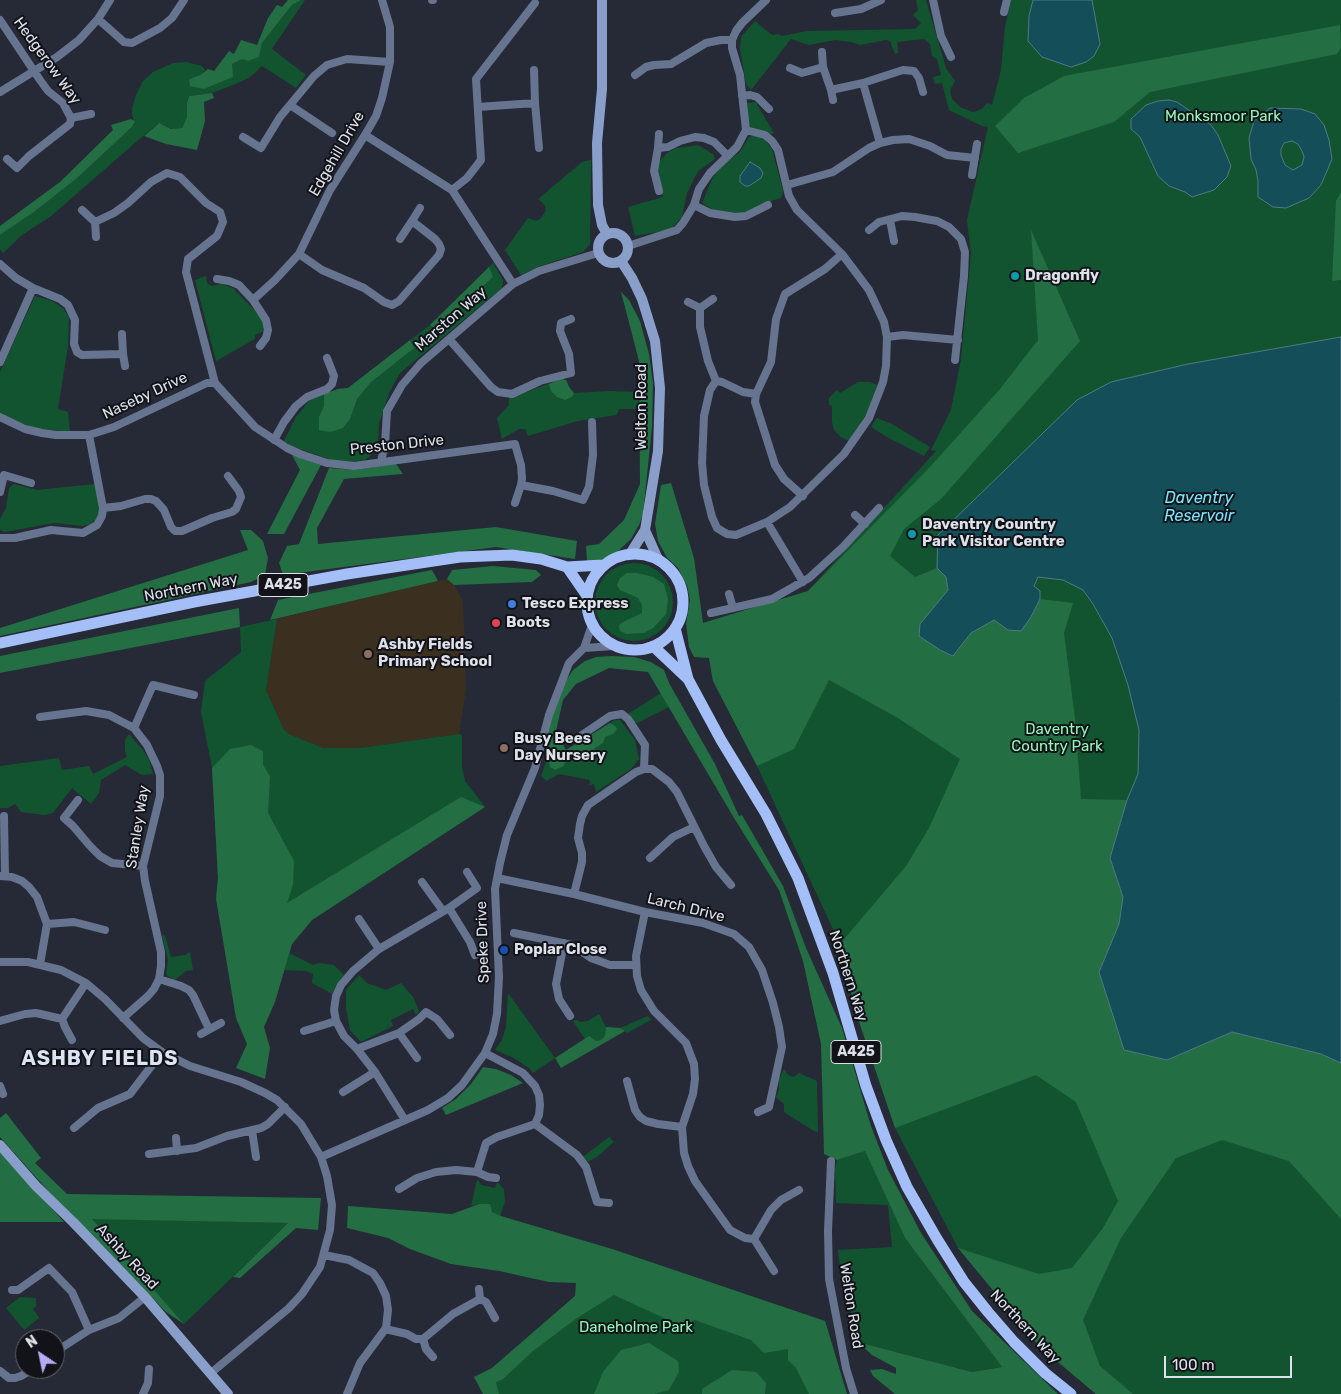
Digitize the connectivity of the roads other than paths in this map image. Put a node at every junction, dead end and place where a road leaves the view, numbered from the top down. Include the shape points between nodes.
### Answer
1 (110, 0) edge
2 (184, 0) edge
3 (382, 0) edge
4 (602, 0) edge
5 (766, 0) edge
6 (879, 0) edge
7 (933, 0) edge
8 (1007, 0) edge
9 (537, 2) edge
10 (1004, 12) dead end
11 (835, 13) dead end
12 (98, 19) junction
13 (0, 20) edge
14 (732, 40) junction
15 (822, 52) dead end
16 (951, 57) dead end
17 (390, 62) junction
18 (823, 67) junction
19 (790, 68) dead end
20 (534, 70) dead end
21 (34, 71) junction
22 (635, 75) dead end
23 (863, 83) junction
24 (831, 90) junction
25 (0, 92) edge
26 (923, 92) dead end
27 (742, 96) junction
28 (833, 100) dead end
29 (535, 104) junction
30 (290, 106) junction
31 (478, 107) junction
32 (769, 109) dead end
33 (91, 114) dead end
34 (71, 118) junction
35 (746, 130) junction
36 (332, 133) dead end
37 (659, 134) dead end
38 (365, 135) junction
39 (243, 137) dead end
40 (880, 143) junction
41 (977, 144) dead end
42 (540, 148) dead end
43 (658, 148) junction
44 (727, 155) junction
45 (975, 158) junction
46 (7, 159) dead end
47 (972, 175) dead end
48 (787, 185) junction
49 (452, 190) junction
50 (659, 191) dead end
51 (694, 205) junction
52 (768, 205) dead end
53 (420, 208) dead end
54 (82, 210) dead end
55 (890, 220) junction
56 (412, 221) junction
57 (95, 222) junction
58 (869, 230) dead end
59 (606, 234) junction
60 (96, 237) dead end
61 (400, 239) dead end
62 (894, 241) dead end
63 (628, 246) junction
64 (299, 254) junction
65 (598, 254) junction
66 (842, 254) junction
67 (621, 261) junction
68 (0, 264) edge
69 (217, 279) dead end
70 (513, 284) junction
71 (32, 288) junction
72 (713, 299) dead end
73 (253, 300) junction
74 (688, 302) dead end
75 (700, 308) junction
76 (571, 319) dead end
77 (122, 334) dead end
78 (887, 337) junction
79 (449, 340) junction
80 (958, 340) junction
81 (4, 343) edge
82 (260, 346) dead end
83 (123, 354) junction
84 (327, 358) dead end
85 (955, 360) dead end
86 (0, 362) edge
87 (125, 366) dead end
88 (716, 381) junction
89 (215, 383) junction
90 (756, 394) junction
91 (0, 417) edge
92 (592, 422) dead end
93 (89, 435) junction
94 (274, 440) junction
95 (381, 461) junction
96 (228, 476) dead end
97 (31, 483) dead end
98 (521, 485) junction
99 (0, 492) edge
100 (803, 496) junction
101 (515, 503) dead end
102 (104, 508) junction
103 (879, 508) dead end
104 (855, 515) dead end
105 (767, 522) junction
106 (865, 524) junction
107 (645, 530) junction
108 (0, 538) edge
109 (630, 554) junction
110 (658, 559) junction
111 (603, 565) junction
112 (567, 567) junction
113 (802, 582) junction
114 (730, 594) dead end
115 (587, 596) junction
116 (733, 608) junction
117 (711, 613) dead end
118 (592, 625) junction
119 (675, 628) junction
120 (0, 644) edge
121 (614, 646) junction
122 (653, 646) junction
123 (584, 648) junction
124 (688, 679) junction
125 (194, 696) dead end
126 (40, 718) dead end
127 (134, 728) junction
128 (582, 735) dead end
129 (644, 769) junction
130 (78, 800) dead end
131 (4, 816) dead end
132 (694, 827) junction
133 (650, 858) dead end
134 (143, 866) junction
135 (467, 872) dead end
136 (2, 876) edge
137 (497, 878) junction
138 (422, 882) dead end
139 (732, 885) dead end
140 (574, 894) junction
141 (446, 909) junction
142 (645, 912) junction
143 (359, 918) dead end
144 (47, 924) junction
145 (105, 930) dead end
146 (514, 933) dead end
147 (564, 943) junction
148 (379, 949) junction
149 (475, 955) dead end
150 (0, 962) edge
151 (40, 964) junction
152 (636, 966) junction
153 (159, 979) junction
154 (86, 983) junction
155 (570, 1016) dead end
156 (123, 1018) junction
157 (62, 1019) junction
158 (0, 1021) edge
159 (336, 1021) junction
160 (221, 1023) dead end
161 (209, 1029) junction
162 (304, 1031) dead end
163 (400, 1033) junction
164 (201, 1034) dead end
165 (450, 1035) dead end
166 (72, 1040) dead end
167 (357, 1049) junction
168 (162, 1052) junction
169 (485, 1053) junction
170 (417, 1058) dead end
171 (375, 1072) junction
172 (627, 1080) dead end
173 (343, 1092) dead end
174 (285, 1107) junction
175 (758, 1112) dead end
176 (405, 1120) junction
177 (534, 1124) junction
178 (682, 1127) junction
179 (74, 1128) dead end
180 (252, 1130) junction
181 (176, 1138) dead end
182 (0, 1145) edge
183 (176, 1151) junction
184 (149, 1154) dead end
185 (256, 1157) dead end
186 (321, 1157) junction
187 (830, 1161) dead end
188 (478, 1172) junction
189 (496, 1178) dead end
190 (399, 1189) dead end
191 (799, 1190) dead end
192 (609, 1203) dead end
193 (754, 1239) junction
194 (324, 1255) junction
195 (774, 1271) dead end
196 (479, 1289) dead end
197 (12, 1290) dead end
198 (145, 1297) junction
199 (480, 1299) junction
200 (495, 1318) dead end
201 (385, 1329) junction
202 (89, 1330) junction
203 (423, 1339) junction
204 (65, 1346) edge
205 (433, 1357) dead end
206 (148, 1370) dead end
207 (0, 1371) edge
208 (211, 1373) junction
209 (15, 1378) edge
210 (143, 1394) edge
211 (228, 1394) edge
212 (347, 1394) edge
213 (854, 1394) edge
214 (1071, 1394) edge

1 - 12 street
2 - 12 street via 172,18 160,28 132,43 124,42
3 - 17 street, Edgehill Drive via 390,27
4 - 59 street via 598,205
5 - 14 street via 736,31
6 - 11 street via 861,9
7 - 16 street via 941,36
8 - 10 street
9 - 31 street via 476,79
12 - 21 street via 79,40
13 - 21 street, Hedgerow Way
14 - 22 street via 706,44 671,64 646,67
14 - 27 street
15 - 18 street
17 - 30 street via 347,59 327,65
17 - 38 street, Edgehill Drive via 376,116
18 - 19 street via 802,74
18 - 24 street
20 - 29 street
21 - 25 street
21 - 34 street, Hedgerow Way
23 - 24 street
23 - 26 street via 903,70 914,71
23 - 40 street
24 - 28 street
27 - 32 street via 757,97
27 - 35 street
29 - 31 street
29 - 42 street
30 - 36 street
30 - 39 street via 261,148
31 - 49 street via 481,160
33 - 34 street
34 - 46 street via 70,124 16,168
35 - 44 street via 737,147
35 - 48 street via 765,135 772,141 778,150
37 - 43 street
38 - 49 street
38 - 64 street, Edgehill Drive via 330,190
40 - 45 street via 909,139 947,155
40 - 48 street via 833,172
41 - 45 street
43 - 44 street via 695,137 714,142
43 - 50 street via 654,170
44 - 51 street via 710,173
45 - 47 street
48 - 66 street via 797,210
49 - 70 street
51 - 52 street via 710,213 736,217 746,216
51 - 63 street via 677,230
53 - 56 street
54 - 57 street
55 - 58 street via 879,222
55 - 62 street
55 - 80 street via 902,216 937,221 961,239 965,252
56 - 61 street
56 - 64 street via 435,239 441,249 399,301 392,305 364,288 322,270
57 - 60 street
57 - 89 street, Preston Drive via 114,213 167,173 180,177 223,217 217,236 188,258 186,272
59 - 63 street via 620,235
59 - 65 street via 599,242
63 - 67 street
64 - 73 street, Edgehill Drive
65 - 67 street via 605,262
65 - 70 street, Marston Way via 539,271
66 - 78 street via 869,290 884,322
66 - 90 street via 825,269 785,294 776,319 771,362
67 - 107 street, Welton Road via 642,299 655,341 660,388 658,451
68 - 71 street
69 - 73 street via 239,285
70 - 79 street, Marston Way
71 - 81 street
71 - 83 street via 68,305 75,320 76,352 82,355
72 - 75 street
73 - 82 street via 266,320 268,330
74 - 75 street
75 - 88 street via 700,327
76 - 79 street via 561,323 560,331 571,373 540,380 512,394 498,392 491,387
77 - 83 street
78 - 80 street via 904,335
78 - 100 street via 883,382 869,418 844,454
79 - 95 street, Marston Way via 421,363 402,385 387,411
80 - 85 street
81 - 86 street
83 - 87 street
84 - 94 street via 334,376 332,384 296,406
88 - 90 street
88 - 105 street via 710,390 704,416 702,455 704,484 712,517 717,528 736,535
89 - 93 street, Naseby Drive via 207,383 122,424
89 - 94 street, Preston Drive via 255,427
90 - 100 street via 755,402 775,465 784,479
91 - 93 street, Naseby Drive via 42,433
92 - 98 street via 593,455 589,487 583,500
93 - 102 street
94 - 95 street, Preston Drive via 327,463 354,466
95 - 98 street, Preston Drive via 515,444 521,466
96 - 102 street via 241,497 236,509 182,532 170,527 164,510 151,499
97 - 99 street via 4,475
98 - 101 street
100 - 105 street
102 - 108 street via 97,525 83,533 51,530
103 - 106 street
104 - 106 street
105 - 113 street
106 - 113 street via 818,571
107 - 109 street, Welton Road
107 - 110 street
109 - 110 main road
109 - 111 main road
110 - 119 main road via 672,572 681,589 682,608
111 - 112 main road, A425
111 - 115 main road via 592,579
112 - 115 main road
112 - 120 main road, Northern Way / A425 via 512,555 460,557 213,598
113 - 116 street via 772,598
114 - 116 street
115 - 118 main road
116 - 117 street
118 - 121 main road
118 - 123 street, Speke Drive
119 - 122 main road
119 - 124 main road, A425
121 - 122 main road via 630,650
121 - 123 street
122 - 124 main road, A425
123 - 137 street, Speke Drive via 569,663 562,680 529,784 507,835
124 - 214 main road, Northern Way / A425 via 766,814 798,878 833,973 866,1086 907,1187 964,1282 1014,1342
125 - 127 street via 153,685
126 - 127 street, Stanley Way via 90,712 109,715
127 - 134 street, Stanley Way via 151,752 160,775 160,796
128 - 129 street via 610,716 622,714 645,745
129 - 132 street via 652,769 669,782
129 - 140 street via 588,805 580,824 578,838 582,862
130 - 134 street via 64,818 90,846 112,863
131 - 136 street
132 - 133 street via 673,837
132 - 139 street via 716,867
134 - 153 street, Stanley Way via 161,952
135 - 141 street via 477,888
136 - 144 street via 22,881 29,887 37,897
137 - 140 street, Larch Drive
137 - 169 street, Speke Drive via 495,905 499,977 496,1014
138 - 141 street
140 - 142 street, Larch Drive
141 - 148 street
141 - 149 street via 470,942
142 - 152 street
142 - 175 street, Larch Drive via 703,923 734,934 749,947 762,970 782,1047 769,1107
143 - 148 street
144 - 145 street via 74,922
144 - 151 street
146 - 147 street
147 - 152 street via 600,962
147 - 155 street via 556,984 559,999
148 - 159 street via 352,971 338,991 334,1010
150 - 151 street
151 - 154 street
152 - 178 street via 648,1004 686,1043 692,1058 694,1086
153 - 156 street via 148,996
153 - 161 street via 189,990
154 - 156 street
154 - 157 street
156 - 168 street
157 - 158 street via 36,1013
157 - 166 street
159 - 162 street
159 - 167 street via 344,1036
160 - 161 street
161 - 164 street
163 - 165 street via 426,1012 437,1019
163 - 167 street
163 - 170 street
167 - 171 street
168 - 174 street via 190,1066 265,1092
168 - 179 street via 130,1094 98,1108
169 - 176 street, Speke Drive via 462,1085 448,1098
169 - 177 street via 516,1068 535,1086 540,1106
171 - 173 street
171 - 176 street
172 - 178 street via 640,1117 658,1124
174 - 180 street via 268,1124
174 - 186 street via 301,1124
176 - 186 street, Speke Drive
177 - 188 street via 486,1143
177 - 192 street via 582,1161 597,1202
178 - 193 street via 684,1153 695,1181 730,1230 737,1236
180 - 183 street
180 - 185 street
181 - 183 street
182 - 198 street, Ashby Road
183 - 184 street
186 - 194 street via 332,1205
187 - 213 street, Welton Road via 829,1279
188 - 189 street
188 - 190 street via 436,1172
191 - 193 street via 771,1210
193 - 195 street
194 - 201 street via 349,1260 373,1273 386,1296
194 - 208 street via 313,1279 296,1300
196 - 199 street
197 - 202 street via 18,1290 49,1268 72,1292
198 - 202 street via 119,1318
198 - 208 street, Ashby Road
199 - 200 street via 486,1302
199 - 203 street via 441,1322
201 - 203 street
201 - 212 street via 360,1363
202 - 204 street
203 - 205 street
206 - 210 street via 148,1383
207 - 209 street via 9,1378
208 - 211 street, Ashby Road

